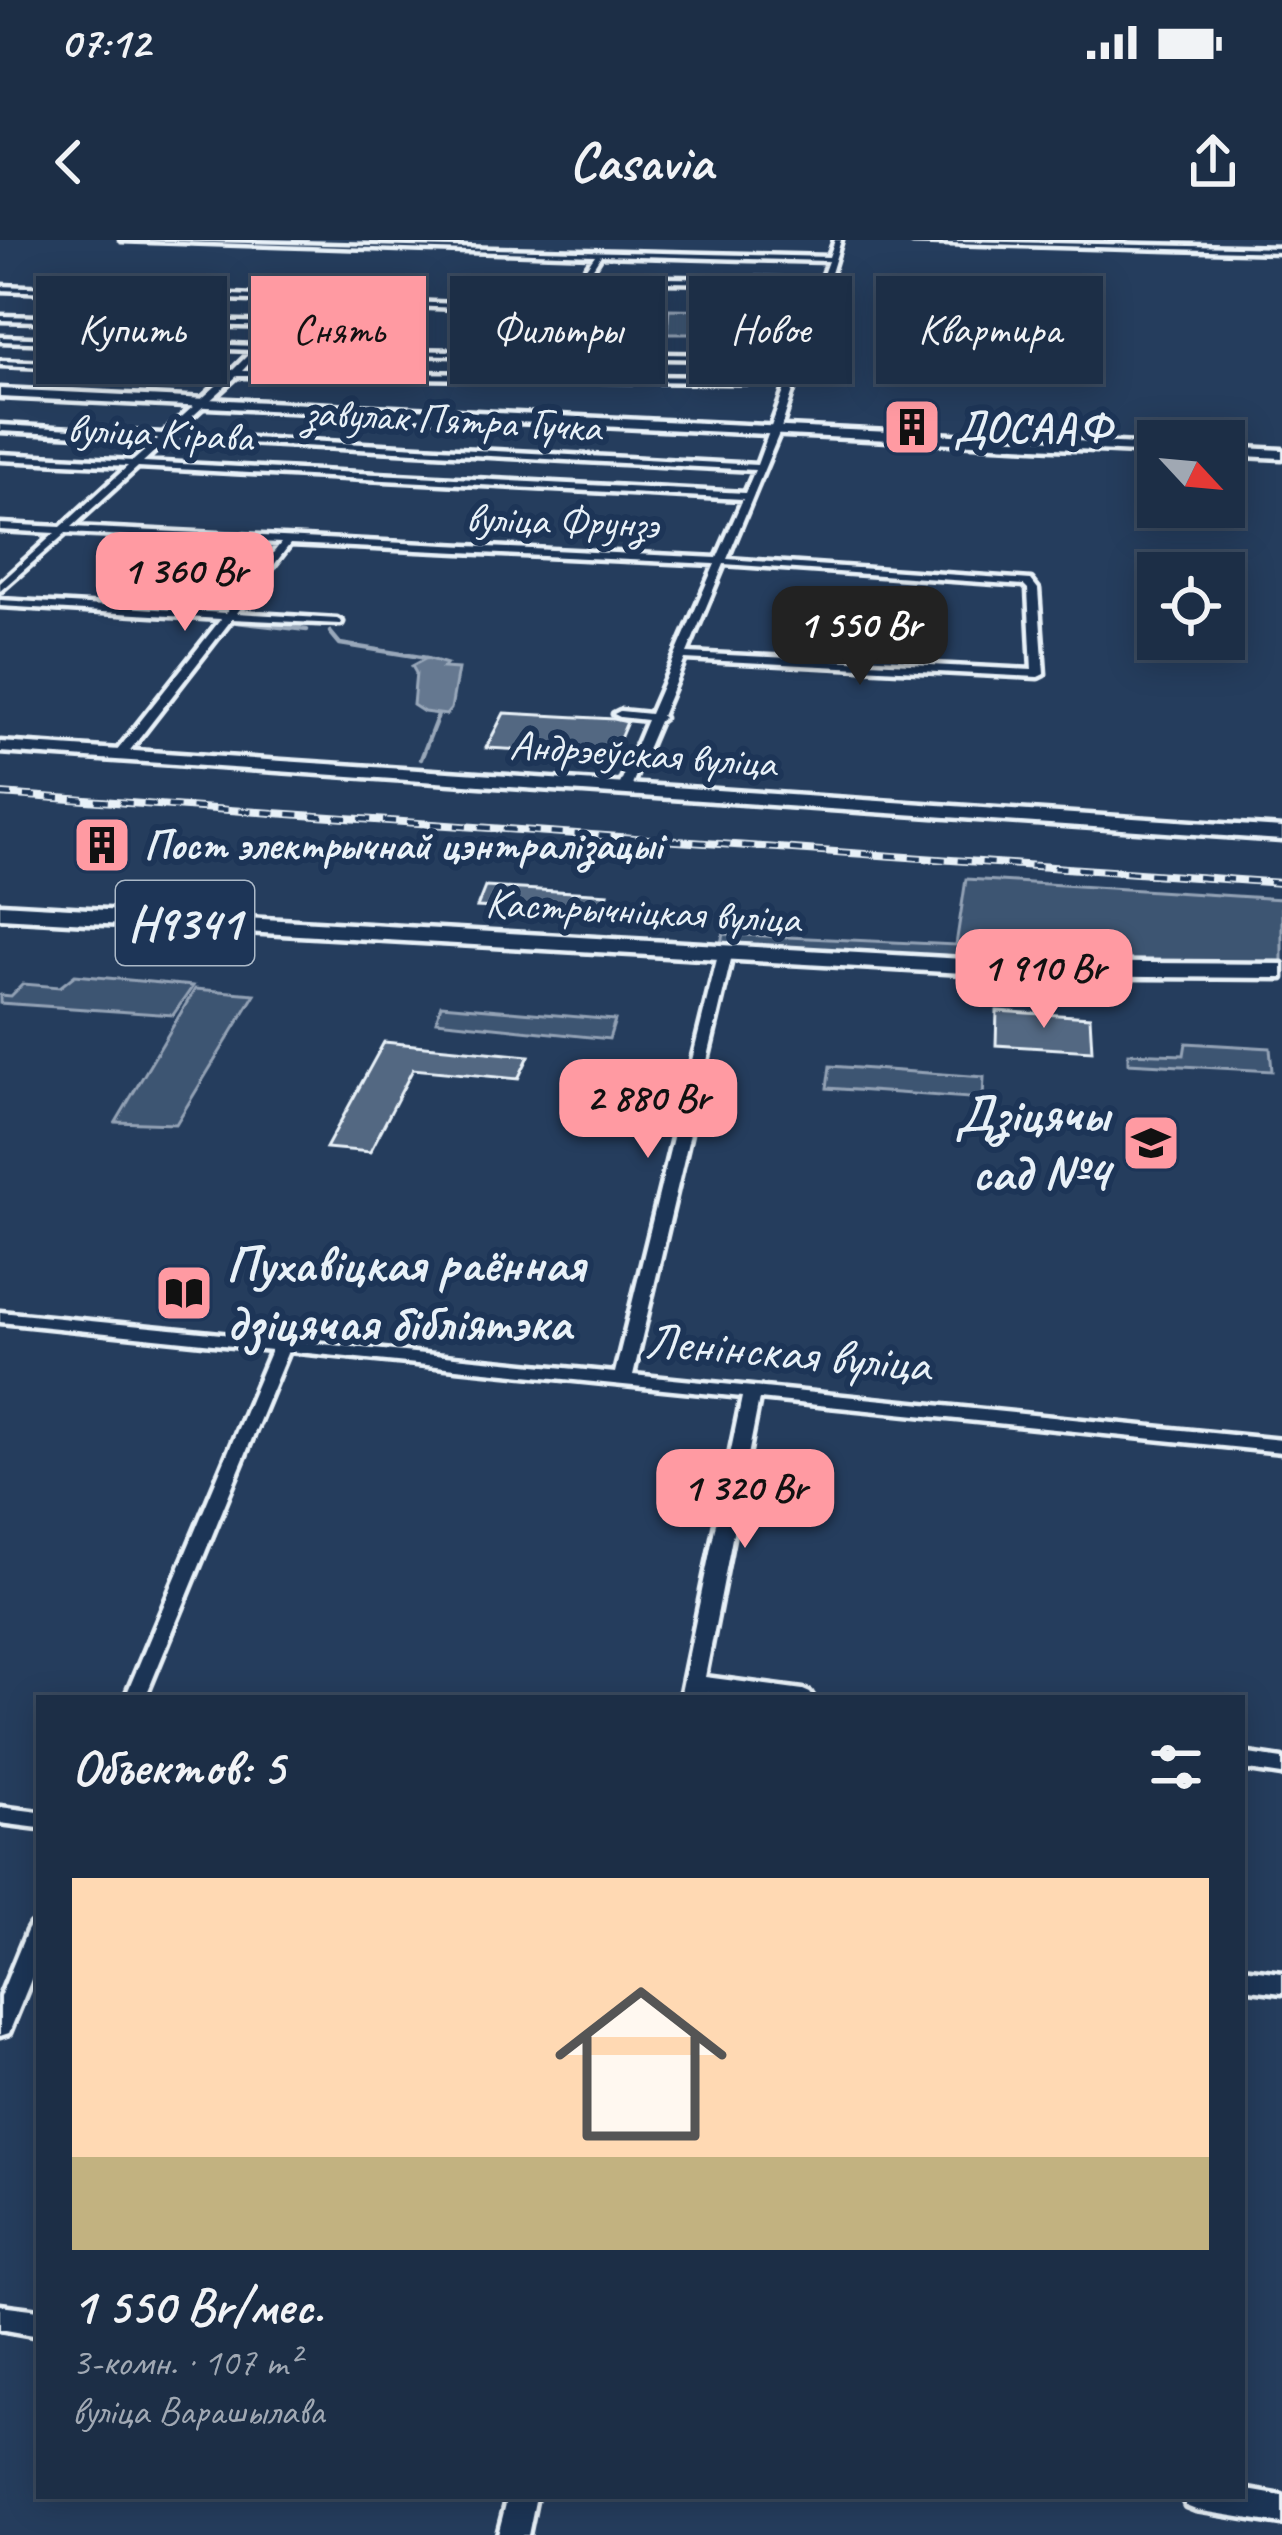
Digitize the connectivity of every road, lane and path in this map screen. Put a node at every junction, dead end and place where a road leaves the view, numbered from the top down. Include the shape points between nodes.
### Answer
1 (124, 240) edge
2 (838, 240) edge
3 (914, 240) edge
4 (1101, 243) edge
5 (1282, 250) edge
6 (598, 256) junction
7 (833, 260) junction
8 (584, 276) edge
9 (829, 276) edge
10 (0, 288) edge
11 (251, 297) edge
12 (0, 318) edge
13 (251, 325) edge
14 (0, 339) edge
15 (251, 349) edge
16 (426, 352) edge
17 (689, 356) edge
18 (251, 358) edge
19 (0, 363) edge
20 (235, 373) junction
21 (689, 379) edge
22 (793, 384) edge
23 (0, 393) edge
24 (202, 402) junction
25 (0, 428) edge
26 (776, 431) junction
27 (165, 438) junction
28 (1137, 447) edge
29 (1245, 453) edge
30 (1282, 454) edge
31 (0, 457) edge
32 (136, 465) junction
33 (760, 468) junction
34 (748, 496) junction
35 (0, 527) edge
36 (66, 531) junction
37 (286, 543) junction
38 (719, 561) junction
39 (0, 588) edge
40 (0, 603) edge
41 (228, 617) junction
42 (337, 622) dead end
43 (684, 656) junction
44 (620, 714) dead end
45 (657, 718) junction
46 (0, 747) edge
47 (120, 755) junction
48 (624, 788) junction
49 (1282, 834) edge
50 (0, 911) edge
51 (725, 955) junction
52 (1282, 971) edge
53 (0, 1317) edge
54 (282, 1345) junction
55 (623, 1379) junction
56 (752, 1391) junction
57 (1282, 1446) edge
58 (691, 1690) edge
59 (136, 1695) edge
60 (761, 1695) edge
61 (1245, 1761) edge
62 (1282, 1767) edge
63 (0, 1815) edge
64 (36, 1820) edge
65 (36, 1937) edge
66 (1245, 1978) edge
67 (1282, 1983) edge
68 (0, 2026) edge
69 (0, 2317) edge
70 (36, 2323) edge
71 (521, 2499) edge
72 (1214, 2499) edge
73 (1282, 2510) edge
74 (513, 2535) edge

1 - 6 street
2 - 7 street
3 - 4 street
4 - 5 street
6 - 7 street
6 - 8 street
7 - 9 street
10 - 11 street
12 - 13 street
14 - 15 street
16 - 17 street
18 - 20 street
19 - 20 street
20 - 21 street
20 - 24 street
22 - 26 street
23 - 24 street
24 - 26 street
24 - 27 street
25 - 27 street, завулак Пятра Гучка
26 - 28 street
26 - 33 street
27 - 32 street
27 - 33 street, завулак Пятра Гучка
29 - 30 street
31 - 32 street, вуліца Кірава
32 - 34 street, вуліца Кірава
32 - 36 street
33 - 34 street
34 - 38 street
35 - 36 street, вуліца Фрунзэ
36 - 37 street, вуліца Фрунзэ
36 - 39 street
37 - 38 street, вуліца Фрунзэ
37 - 41 street
38 - 43 street
38 - 43 street, вуліца Фрунзэ via 1027,583 1038,674
40 - 41 street
41 - 42 street
41 - 47 street
43 - 45 street
44 - 45 street
45 - 48 street
46 - 47 street, Андрэеўская вуліца
47 - 48 street, Андрэеўская вуліца
48 - 49 street, Андрэеўская вуліца
50 - 51 main road, Кастрычніцкая вуліца / Н9341
51 - 52 main road, Кастрычніцкая вуліца / Н9341 via 1016,970
51 - 55 street
53 - 54 street, Ленінская вуліца
54 - 55 street, Ленінская вуліца
54 - 59 street
55 - 56 street, Ленінская вуліца
56 - 57 street, Ленінская вуліца
56 - 58 street
58 - 60 street
61 - 62 street
63 - 64 street
65 - 68 street
66 - 67 street
69 - 70 street
71 - 74 street
72 - 73 street

